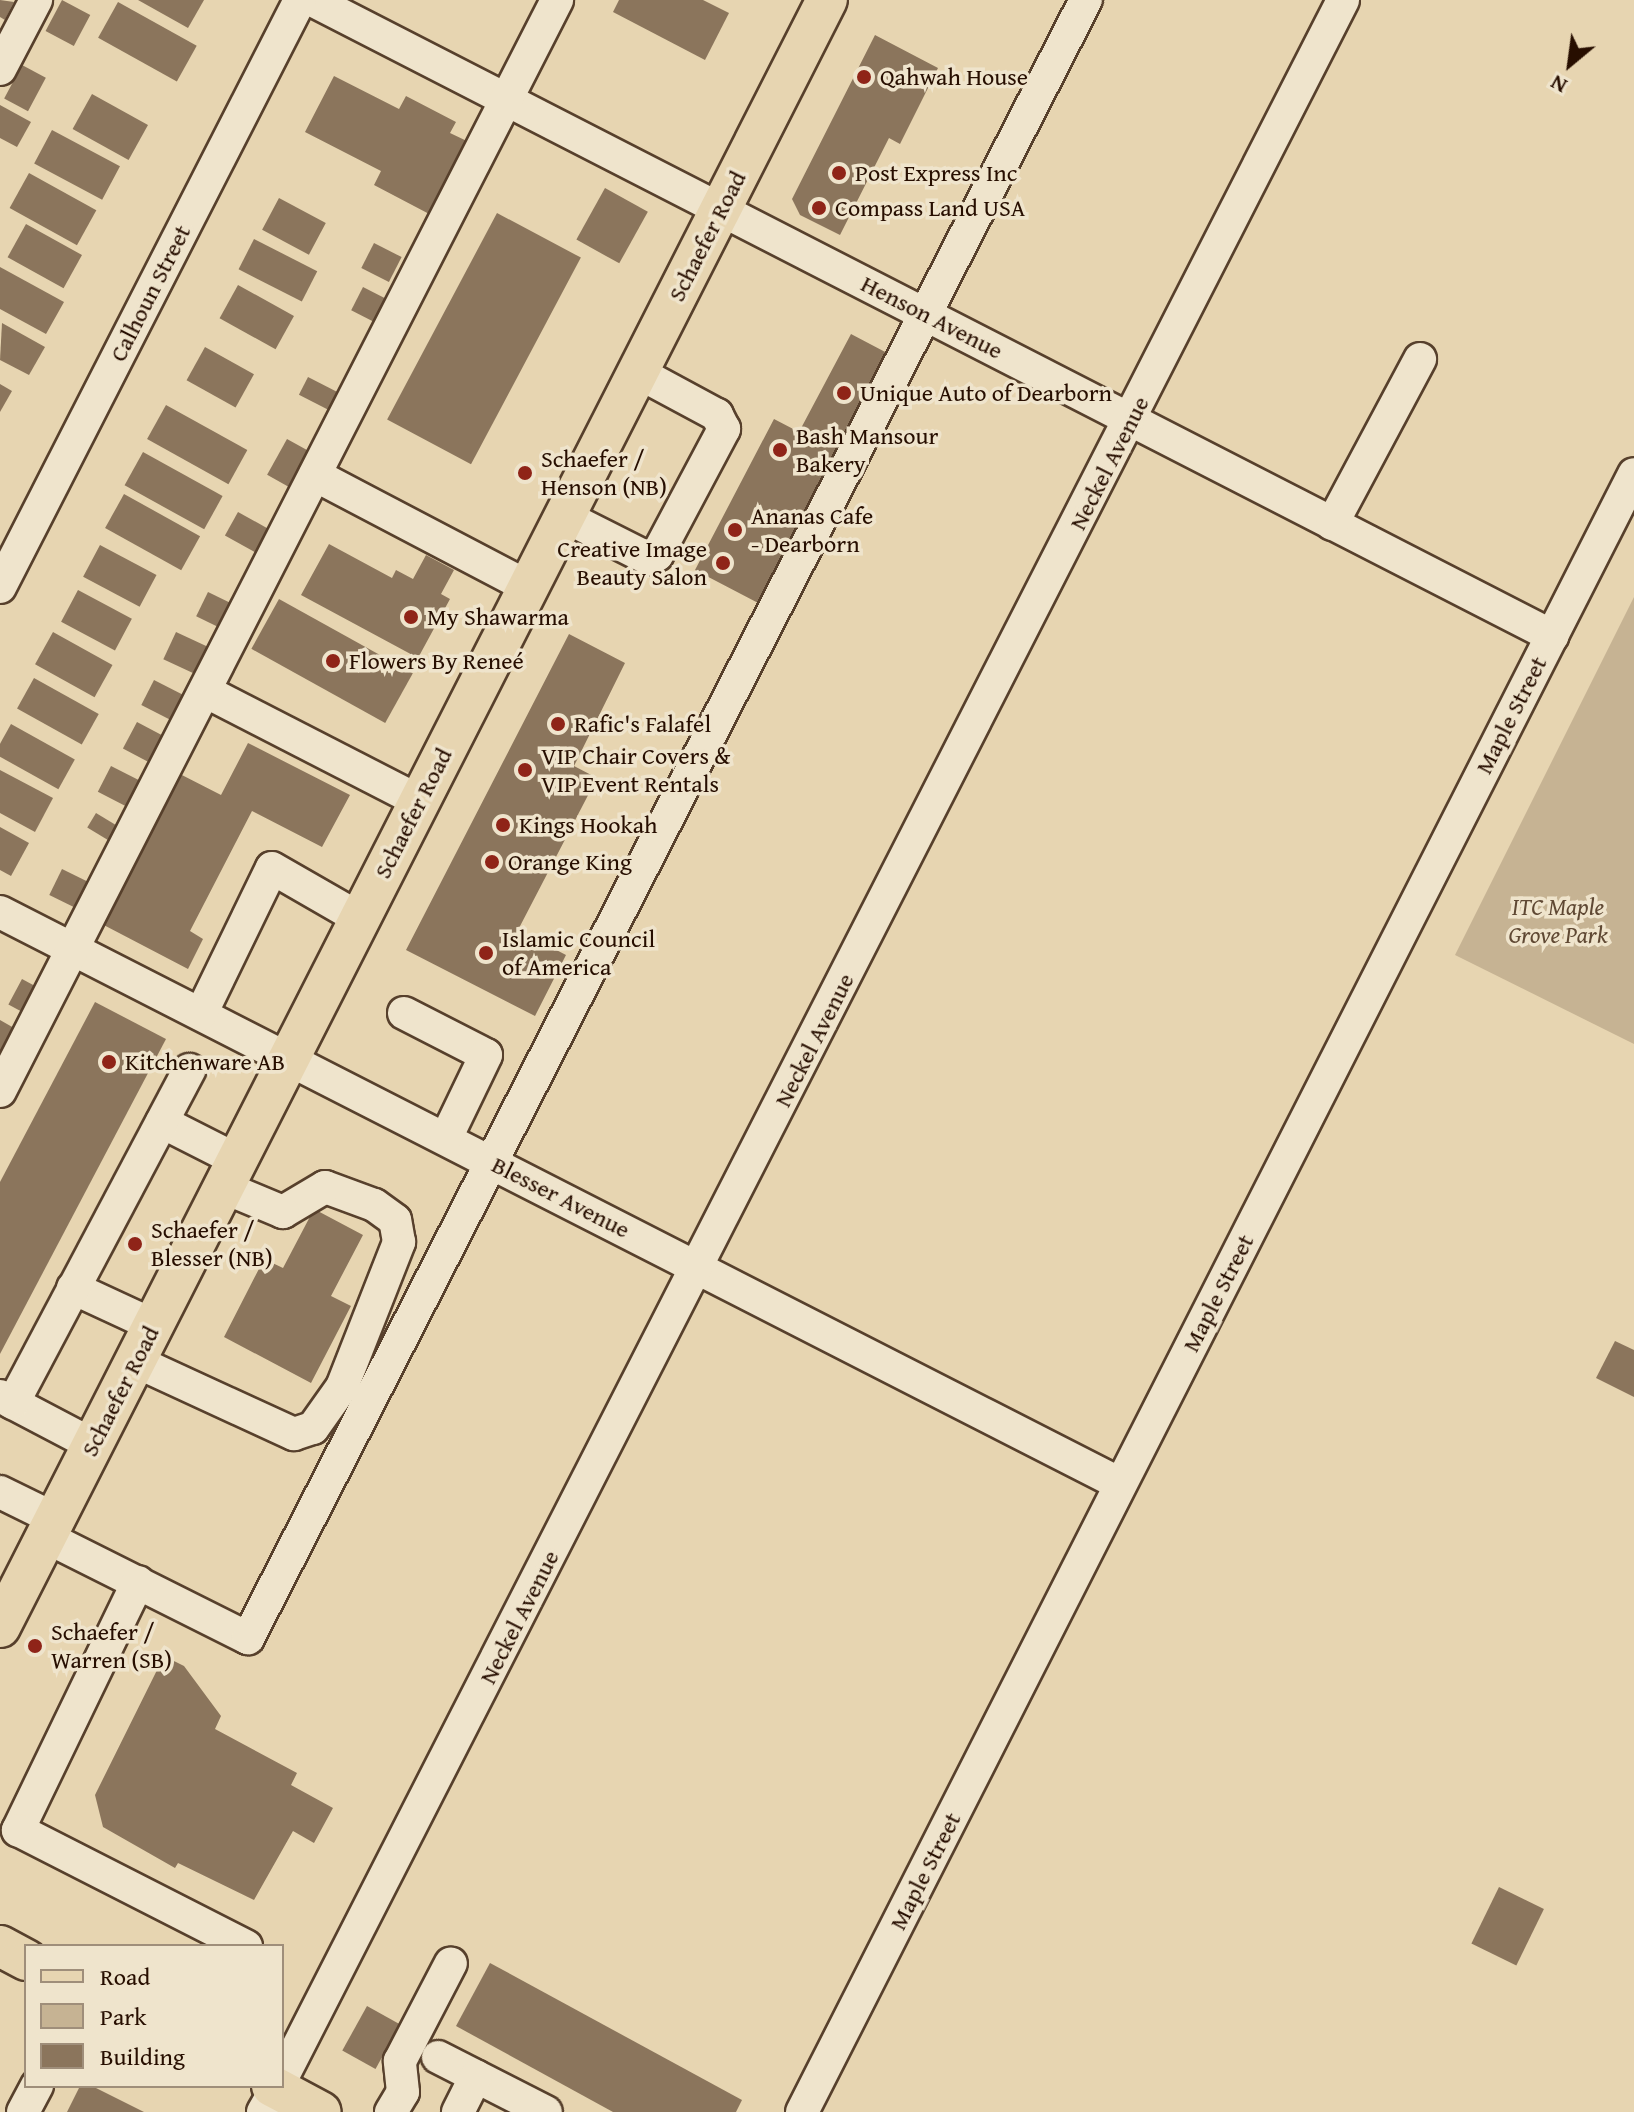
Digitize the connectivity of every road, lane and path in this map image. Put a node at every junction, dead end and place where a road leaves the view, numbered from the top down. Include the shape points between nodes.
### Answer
1 (36, 0) edge
2 (300, 0) edge
3 (312, 0) edge
4 (557, 0) edge
5 (827, 0) edge
6 (1086, 0) edge
7 (1343, 0) edge
8 (0, 69) edge
9 (507, 97) junction
10 (721, 207) junction
11 (927, 314) junction
12 (1420, 359) dead end
13 (637, 372) junction
14 (1130, 420) junction
15 (1634, 474) edge
16 (315, 475) junction
17 (564, 516) junction
18 (1332, 524) junction
19 (0, 587) edge
20 (528, 587) junction
21 (1552, 636) junction
22 (205, 691) junction
23 (419, 801) junction
24 (0, 912) edge
25 (359, 918) junction
26 (73, 948) junction
27 (404, 1013) dead end
28 (201, 1014) junction
29 (288, 1058) junction
30 (189, 1070) dead end
31 (0, 1091) edge
32 (162, 1122) junction
33 (446, 1138) junction
34 (493, 1162) junction
35 (230, 1173) junction
36 (698, 1266) junction
37 (73, 1288) junction
38 (153, 1325) junction
39 (135, 1361) junction
40 (7, 1399) edge
41 (93, 1445) junction
42 (1120, 1484) junction
43 (0, 1492) edge
44 (50, 1528) junction
45 (138, 1582) junction
46 (0, 1627) edge
47 (242, 1944) edge
48 (0, 1946) edge
49 (24, 1959) edge
50 (451, 1963) dead end
51 (438, 2057) dead end
52 (284, 2071) edge
53 (476, 2076) junction
54 (36, 2088) edge
55 (274, 2090) edge
56 (23, 2112) edge
57 (321, 2112) edge
58 (391, 2112) edge
59 (458, 2112) edge
60 (546, 2112) edge
61 (802, 2112) edge

1 - 8 street
2 - 19 street, Calhoun Street
3 - 9 street, Henson Avenue
4 - 9 street
5 - 10 main road, Schaefer Road
6 - 11 street
7 - 14 street, Neckel Avenue
9 - 10 street, Henson Avenue
9 - 16 street
10 - 11 street, Henson Avenue
10 - 13 main road, Schaefer Road
11 - 14 street, Henson Avenue
11 - 34 street
12 - 18 street
13 - 17 main road, Schaefer Road
13 - 17 street via 717,415 724,429 657,555 649,559
14 - 18 street, Henson Avenue
14 - 36 street, Neckel Avenue
15 - 21 street, Maple Street
16 - 20 street
16 - 22 street
17 - 20 main road, Schaefer Road
18 - 21 street, Henson Avenue
20 - 23 main road, Schaefer Road
21 - 42 street, Maple Street
22 - 23 street
22 - 26 street
23 - 25 main road, Schaefer Road
24 - 26 street, Blesser Avenue
25 - 28 street via 272,868
25 - 29 main road, Schaefer Road
26 - 28 street, Blesser Avenue
26 - 31 street
27 - 33 street via 486,1055
28 - 29 street, Blesser Avenue
29 - 33 street, Blesser Avenue
29 - 35 main road, Schaefer Road
30 - 32 street
32 - 35 street
32 - 37 street
33 - 34 street, Blesser Avenue
34 - 36 street, Blesser Avenue
34 - 45 street via 248,1638
35 - 38 main road, Schaefer Road
35 - 39 street via 283,1212 325,1187 374,1205 395,1220 399,1242 342,1387 313,1428 294,1434
36 - 42 street, Blesser Avenue
36 - 52 street, Neckel Avenue
37 - 38 street
37 - 40 street
38 - 39 main road, Schaefer Road
39 - 41 main road, Schaefer Road
40 - 41 street
41 - 44 main road, Schaefer Road
42 - 61 street, Maple Street
43 - 44 street
44 - 45 street
44 - 46 main road, Schaefer Road
45 - 47 street via 18,1830
48 - 49 main road
50 - 58 street via 400,2061 403,2092
51 - 53 street
53 - 59 street
53 - 60 street
54 - 56 street
55 - 57 main road

